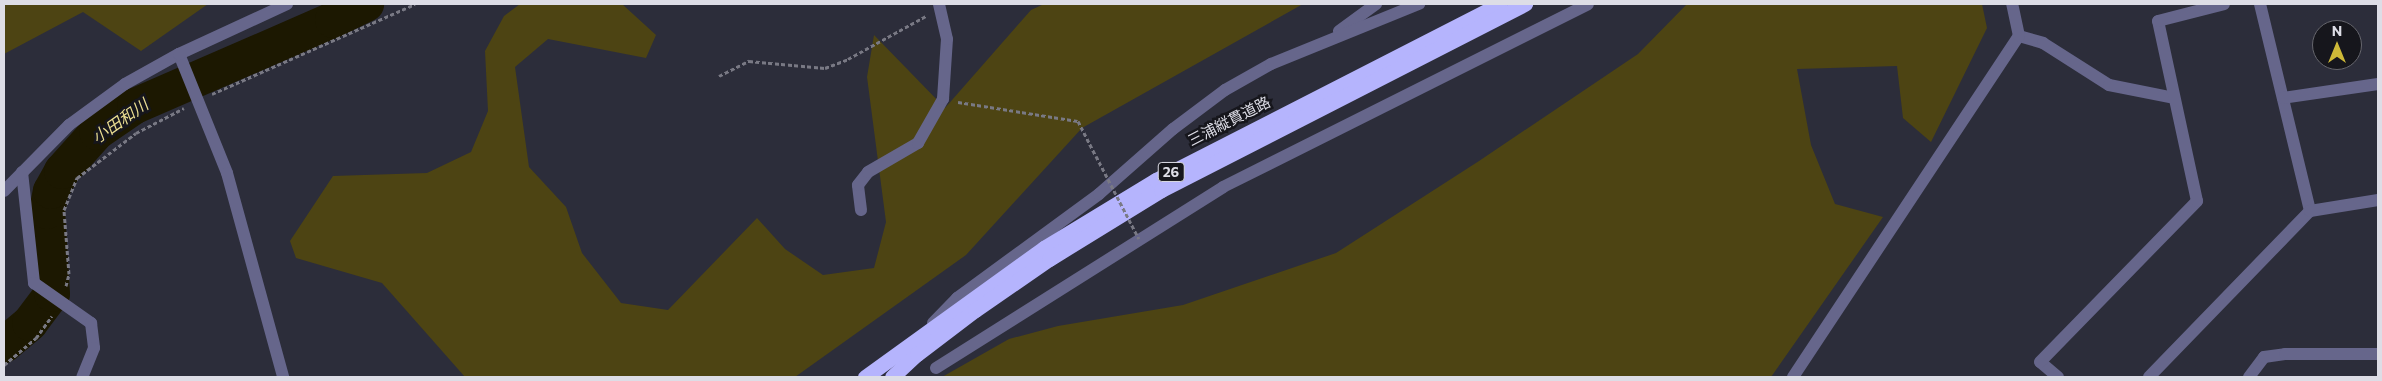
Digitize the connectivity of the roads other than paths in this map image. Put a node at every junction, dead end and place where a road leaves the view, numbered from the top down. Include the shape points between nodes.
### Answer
1 (287, 4) edge
2 (1376, 4) edge
3 (1419, 4) edge
4 (1500, 4) edge
5 (1524, 4) edge
6 (1588, 4) edge
7 (2012, 4) edge
8 (2224, 4) edge
9 (2260, 4) edge
10 (939, 6) edge
11 (2020, 36) junction
12 (1323, 42) junction
13 (179, 54) junction
14 (2378, 84) edge
15 (2174, 98) junction
16 (2283, 98) junction
17 (22, 172) junction
18 (4, 191) edge
19 (2378, 200) edge
20 (861, 210) dead end
21 (2310, 211) junction
22 (921, 336) junction
23 (2378, 354) edge
24 (936, 368) dead end
25 (82, 377) edge
26 (283, 377) edge
27 (865, 377) edge
28 (892, 377) edge
29 (1794, 377) edge
30 (2058, 377) edge
31 (2149, 377) edge
32 (2249, 377) edge

1 - 13 street
2 - 12 street
3 - 12 street
4 - 22 highway, 三浦縦貫道路 / 26 via 1156,180 1044,248
5 - 28 highway, 三浦縦貫道路 / 26 via 1154,194 1049,259 975,310
6 - 24 street via 1224,187
7 - 11 street
8 - 15 street via 2158,21
9 - 16 street
10 - 20 street via 947,39 943,99 918,143 868,172 858,185
11 - 15 street via 2043,43 2109,85
11 - 29 street
12 - 22 street via 1271,64 1200,108 1099,194 957,298
13 - 17 street via 125,84 83,115
13 - 26 street via 227,173
14 - 16 street
15 - 30 street via 2197,202 2040,362
16 - 21 street
17 - 18 street
17 - 25 street via 34,283 91,323 94,348
19 - 21 street
21 - 31 street
22 - 27 highway, 三浦縦貫道路 / 26
23 - 32 street via 2264,357

